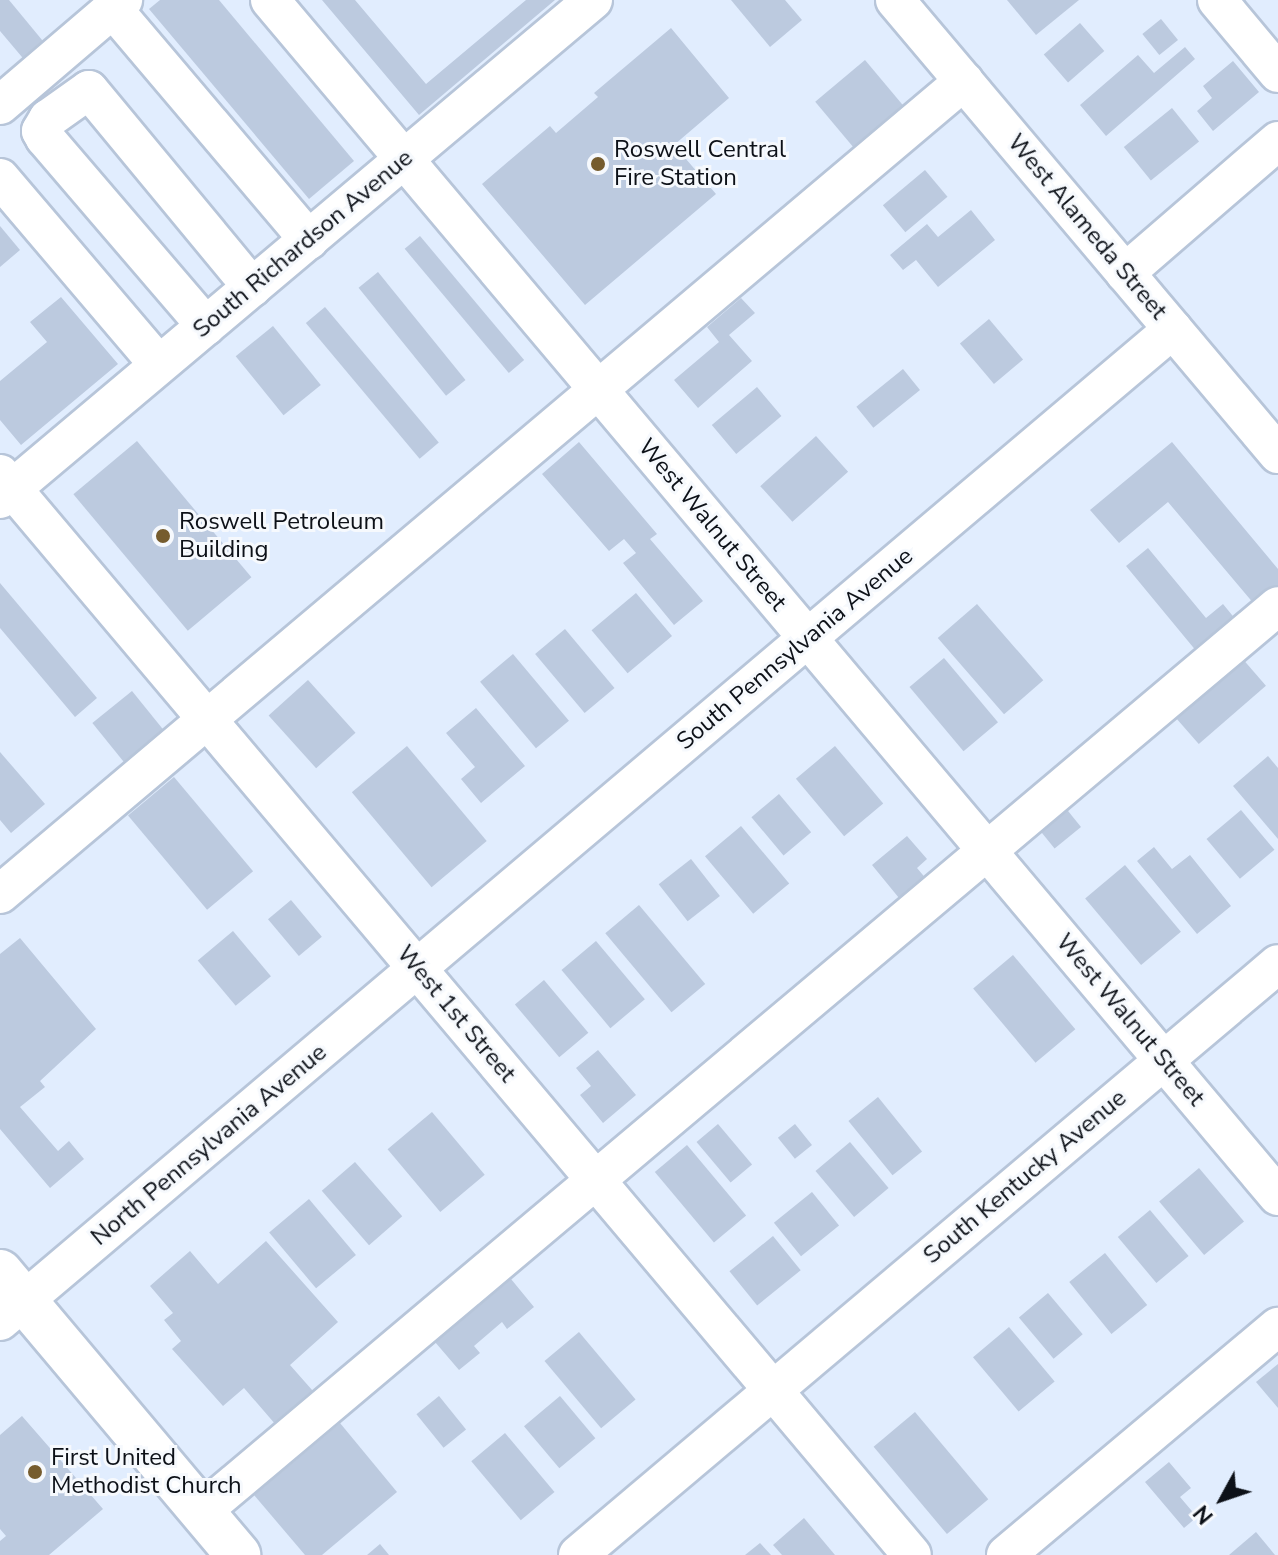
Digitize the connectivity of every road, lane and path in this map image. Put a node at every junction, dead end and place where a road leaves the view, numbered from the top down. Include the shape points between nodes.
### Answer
1 (270, 0) edge
2 (593, 0) edge
3 (895, 0) edge
4 (1217, 0) edge
5 (118, 4) edge
6 (1278, 73) edge
7 (964, 81) junction
8 (0, 105) edge
9 (1278, 141) edge
10 (404, 159) junction
11 (0, 178) edge
12 (309, 240) junction
13 (1125, 273) junction
14 (252, 287) junction
15 (206, 326) junction
16 (1173, 329) junction
17 (159, 365) junction
18 (599, 390) junction
19 (1278, 454) edge
20 (4, 487) edge
21 (1278, 606) edge
22 (808, 638) junction
23 (206, 718) junction
24 (987, 850) junction
25 (0, 894) edge
26 (1278, 964) edge
27 (417, 968) junction
28 (1164, 1061) junction
29 (595, 1180) junction
30 (1278, 1196) edge
31 (8, 1298) edge
32 (1278, 1327) edge
33 (772, 1389) junction
34 (201, 1512) junction
35 (238, 1555) edge
36 (578, 1555) edge
37 (912, 1555) edge
38 (1006, 1555) edge

1 - 10 street, West Walnut Street
2 - 10 street, South Richardson Avenue
3 - 7 street, West Alameda Street
4 - 6 street
5 - 8 street
5 - 12 street
7 - 13 street, West Alameda Street
7 - 18 street
9 - 13 street
10 - 12 street, South Richardson Avenue
10 - 18 street, West Walnut Street
11 - 17 street
12 - 14 street, South Richardson Avenue
13 - 16 street, West Alameda Street
14 - 15 street, South Richardson Avenue
14 - 15 street via 89,90 48,119 41,131 45,138
15 - 17 street, South Richardson Avenue
16 - 19 street, West Alameda Street
16 - 22 street, South Pennsylvania Avenue
17 - 20 street, South Richardson Avenue
18 - 22 street, West Walnut Street
18 - 23 street
20 - 23 street, West 1st Street
21 - 24 street
22 - 24 street, West Walnut Street
22 - 27 street, South Pennsylvania Avenue
23 - 25 street
23 - 27 street, West 1st Street
24 - 28 street, West Walnut Street
24 - 29 street
26 - 28 street, South Kentucky Avenue
27 - 29 street, West 1st Street
27 - 31 street, North Pennsylvania Avenue
28 - 30 street, West Walnut Street
28 - 33 street, South Kentucky Avenue
29 - 33 street, West 1st Street
29 - 34 street
31 - 34 main road
32 - 38 street
33 - 36 street, South Kentucky Avenue
33 - 37 street, West 1st Street
34 - 35 main road

